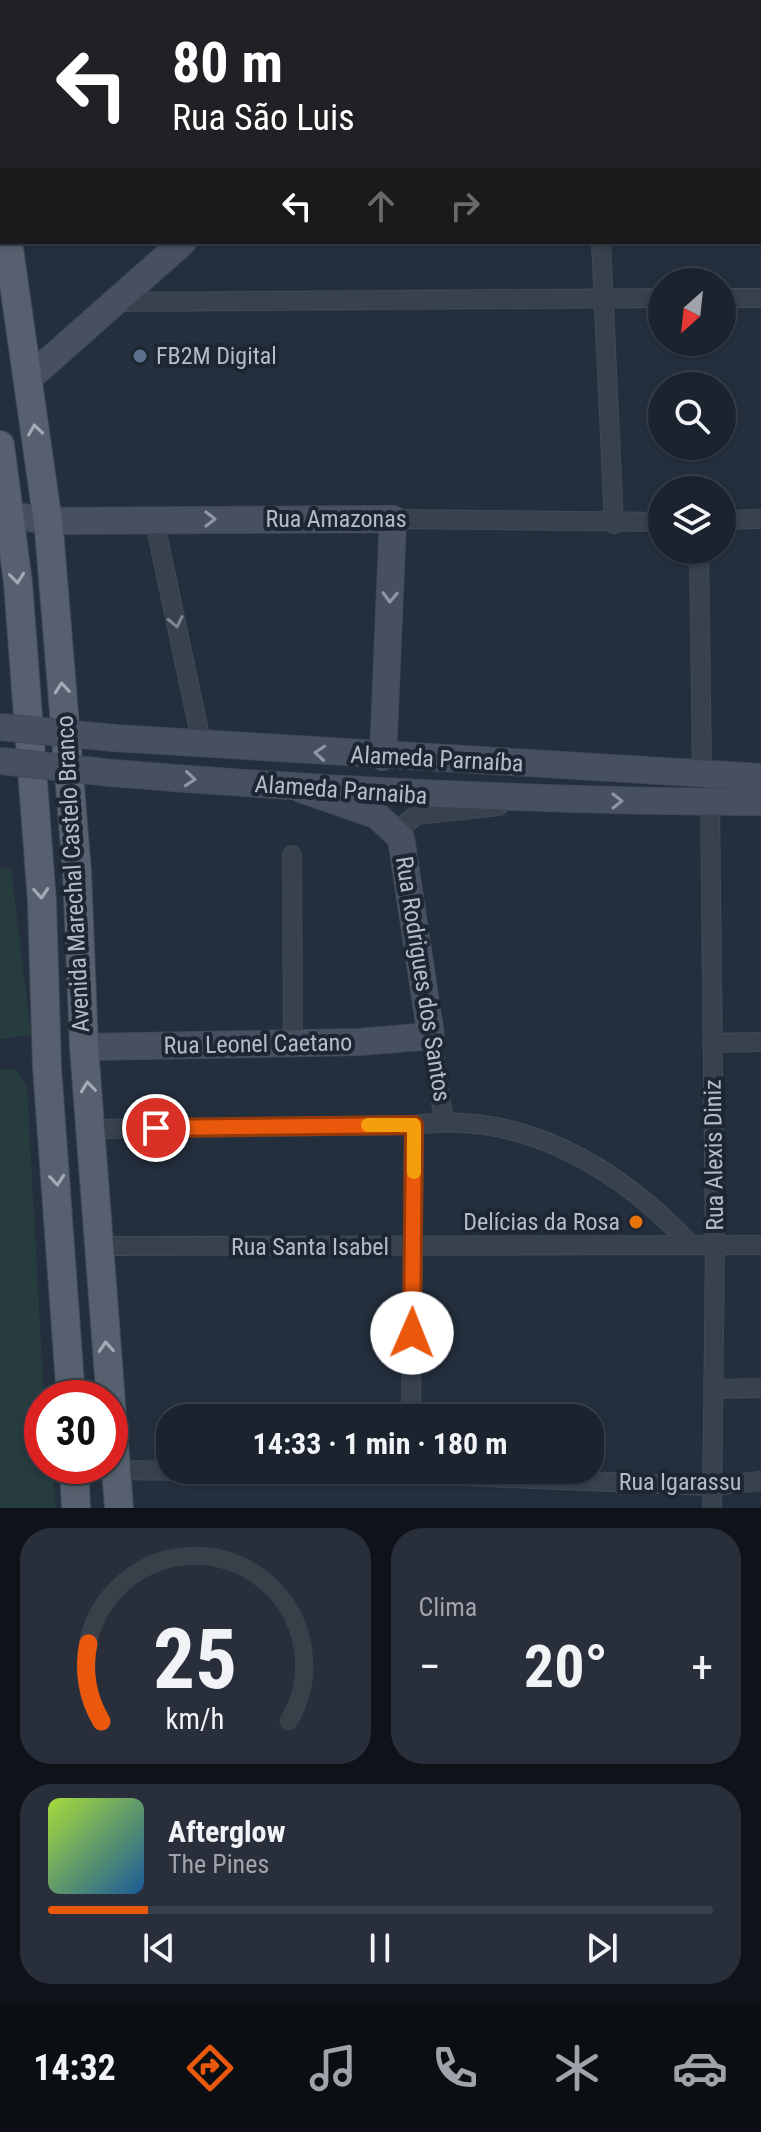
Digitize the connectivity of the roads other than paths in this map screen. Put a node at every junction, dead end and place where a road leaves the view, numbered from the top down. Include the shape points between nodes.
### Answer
1 (8, 244) edge
2 (181, 244) edge
3 (601, 244) edge
4 (605, 298) junction
5 (648, 298) edge
6 (736, 298) edge
7 (761, 298) edge
8 (116, 302) junction
9 (28, 379) junction
10 (0, 445) edge
11 (10, 515) junction
12 (154, 519) junction
13 (393, 519) junction
14 (761, 519) edge
15 (736, 520) edge
16 (48, 521) junction
17 (648, 523) edge
18 (614, 524) junction
19 (699, 564) edge
20 (0, 727) edge
21 (202, 745) junction
22 (383, 757) junction
23 (0, 761) edge
24 (702, 772) junction
25 (761, 777) edge
26 (301, 789) junction
27 (571, 801) junction
28 (710, 802) junction
29 (761, 802) edge
30 (401, 838) junction
31 (75, 840) junction
32 (37, 841) junction
33 (292, 855) dead end
34 (431, 1036) junction
35 (761, 1042) edge
36 (712, 1043) junction
37 (293, 1044) junction
38 (84, 1047) junction
39 (444, 1121) junction
40 (414, 1125) junction
41 (92, 1129) junction
42 (691, 1245) junction
43 (715, 1245) junction
44 (761, 1245) edge
45 (100, 1246) junction
46 (414, 1247) junction
47 (70, 1380) edge
48 (109, 1380) edge
49 (761, 1388) edge
50 (715, 1389) junction
51 (411, 1404) edge
52 (128, 1470) edge
53 (156, 1470) edge
54 (604, 1481) edge
55 (761, 1481) edge
56 (75, 1484) edge
57 (119, 1484) edge
58 (712, 1486) junction
59 (76, 1508) edge
60 (119, 1508) edge
61 (712, 1508) edge

1 - 9 main road, Avenida Marechal Castelo Branco
2 - 8 main road
3 - 4 street
4 - 5 street
4 - 8 street
4 - 18 street
6 - 7 street
8 - 9 main road
16 -> 9 main road, Avenida Marechal Castelo Branco
10 - 11 main road, Avenida Marechal Castelo Branco
11 - 16 main road, Rua Amazonas
11 -> 32 main road, Avenida Marechal Castelo Branco
12 -> 13 main road, Rua Amazonas
12 - 16 main road, Rua Amazonas
12 -> 21 street
13 - 18 street, Rua Amazonas
13 -> 22 main road
14 - 15 street
31 -> 16 main road, Avenida Marechal Castelo Branco
17 - 18 street, Rua Amazonas
19 - 24 street
20 - 21 main road, Alameda Parnaíba, bridge
22 -> 21 main road, Alameda Parnaíba
22 - 24 main road, Alameda Parnaíba
23 -> 26 main road, Alameda Parnaiba, bridge
24 - 25 main road, Alameda Parnaíba
26 - 27 main road, Alameda Parnaiba
26 - 30 main road via 376,815
27 -> 28 main road, Alameda Parnaiba
27 - 30 street, Alameda Parnaiba via 416,815 404,825
28 - 29 main road, Alameda Parnaiba
28 - 36 street, Rua Alexis Diniz
30 - 34 main road, Rua Rodrigues dos Santos
31 - 32 main road
31 - 38 main road, Avenida Marechal Castelo Branco
32 -> 47 main road, Avenida Marechal Castelo Branco
33 - 37 street
34 - 37 main road, Rua Leonel Caetano
34 - 39 street, Rua Rodrigues dos Santos
35 - 36 street
36 - 43 street, Rua Alexis Diniz
37 - 38 main road, Rua Leonel Caetano
41 -> 38 main road, Avenida Marechal Castelo Branco
39 - 40 street
39 - 42 street via 498,1124 543,1139 625,1187
40 - 41 street
40 - 46 street, Rua Rodrigues dos Santos
41 - 45 main road, Avenida Marechal Castelo Branco
42 - 43 street, Rua Santa Isabel
42 - 46 street, Rua Santa Isabel
43 - 44 street, Rua Santa Isabel
43 - 50 street, Rua Alexis Diniz
45 - 46 street, Rua Santa Isabel
48 -> 45 main road, Avenida Marechal Castelo Branco
46 - 51 street, Rua Rodrigues dos Santos
49 - 50 street
50 - 58 street, Rua Alexis Diniz
52 - 53 street, Rua Igarassu
54 - 58 street, Rua Igarassu
55 - 58 street, Rua Igarassu
56 - 59 main road
57 - 60 main road, Avenida Marechal Castelo Branco
58 - 61 street, Rua Alexis Diniz

